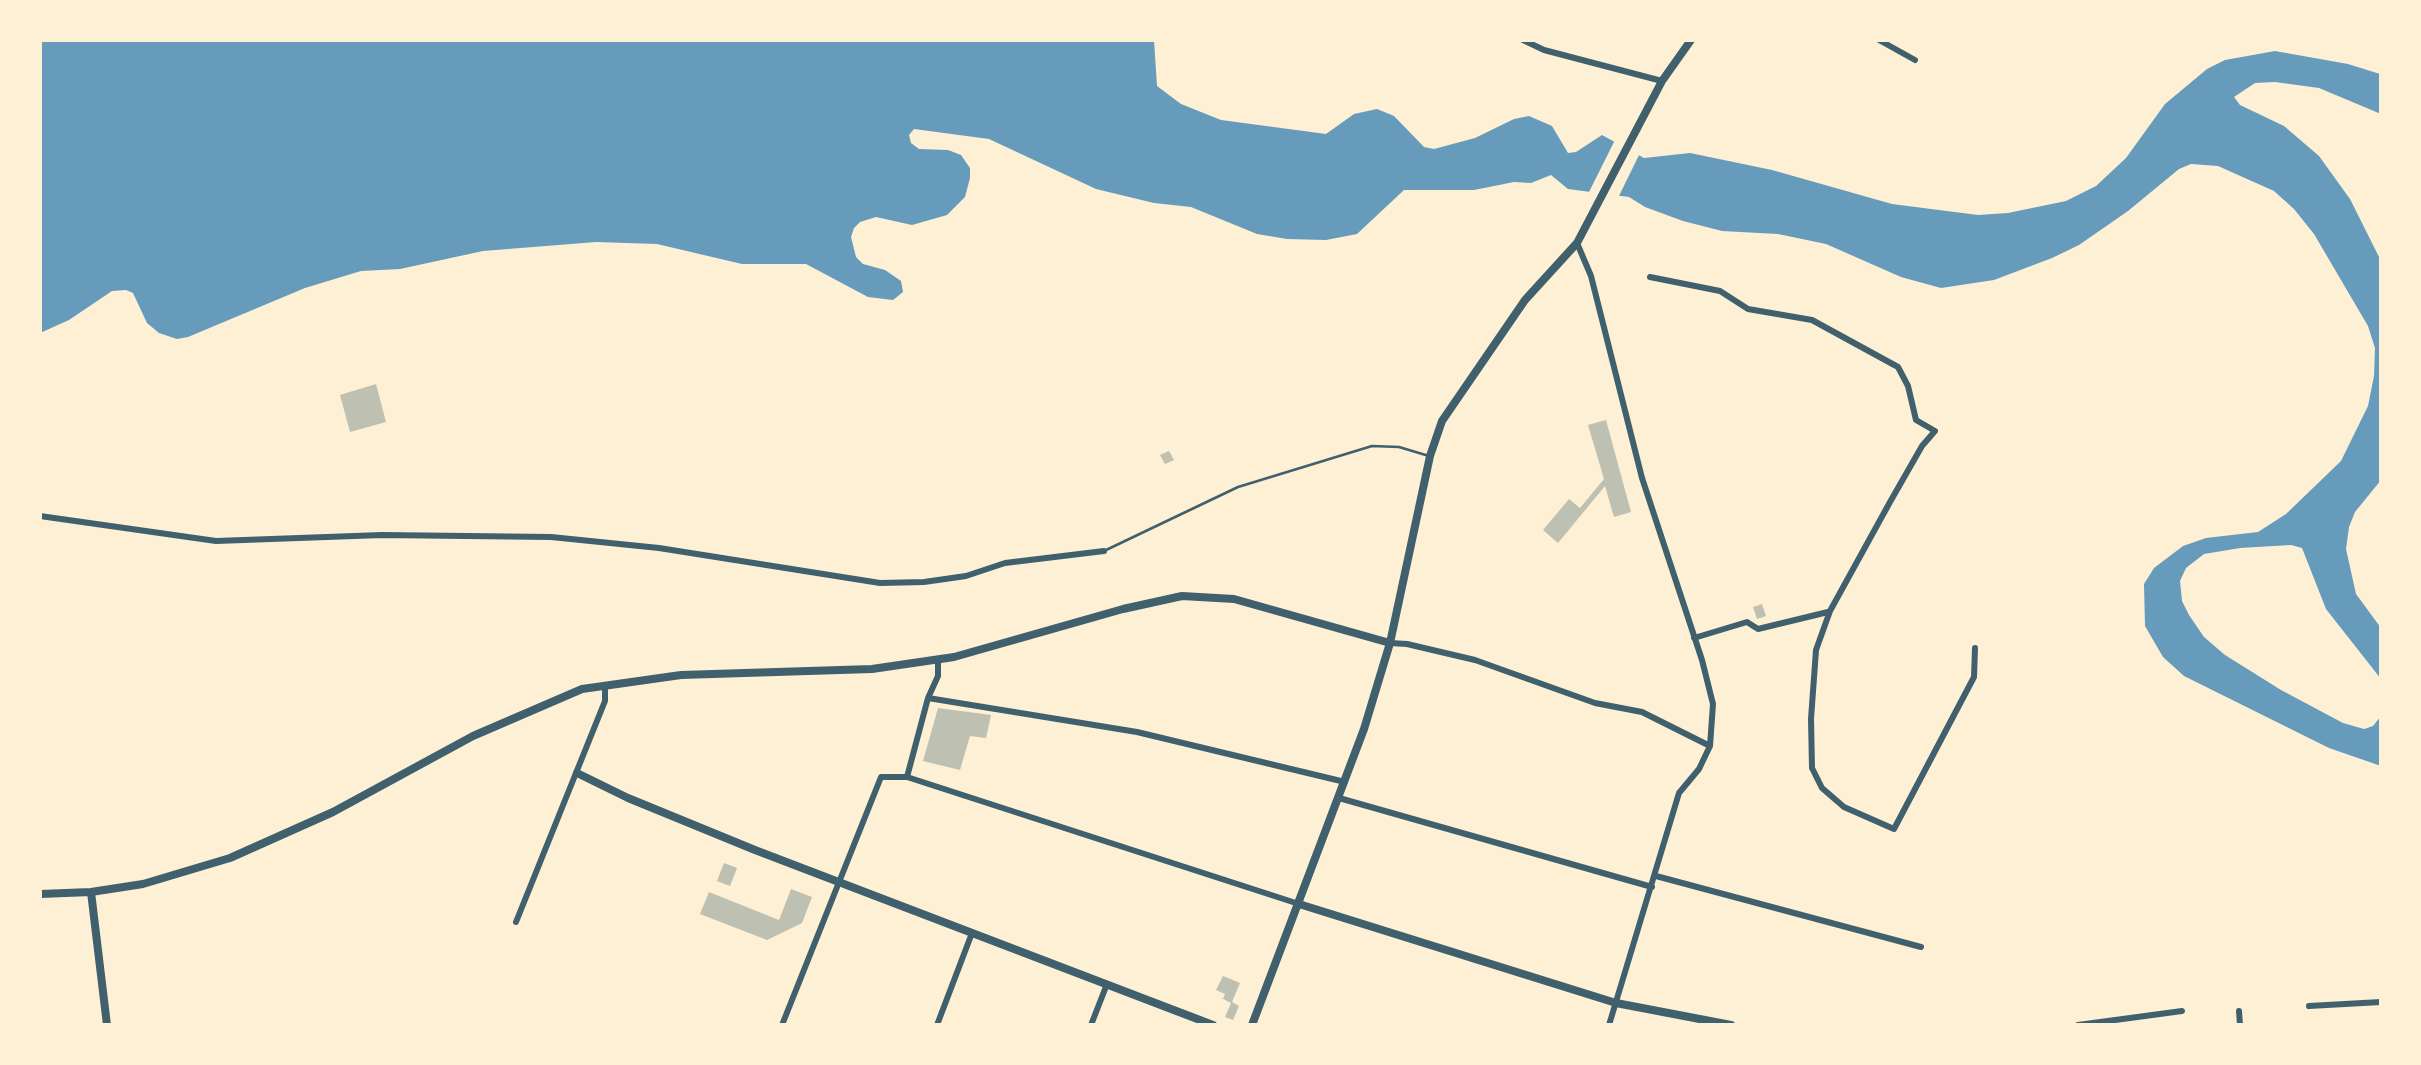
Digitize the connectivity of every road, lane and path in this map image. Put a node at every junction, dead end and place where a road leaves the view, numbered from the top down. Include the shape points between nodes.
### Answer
1 (1523, 40) edge
2 (1691, 40) edge
3 (1880, 40) edge
4 (1915, 60) dead end
5 (1662, 80) junction
6 (1577, 243) junction
7 (1650, 278) dead end
8 (1430, 456) junction
9 (40, 516) edge
10 (1104, 551) joint
11 (1830, 611) junction
12 (1694, 638) junction
13 (1390, 643) junction
14 (1975, 648) dead end
15 (938, 659) junction
16 (605, 686) junction
17 (928, 698) junction
18 (1710, 746) junction
19 (577, 773) junction
20 (907, 777) junction
21 (1345, 782) junction
22 (1339, 798) junction
23 (1656, 876) junction
24 (838, 880) junction
25 (1652, 887) junction
26 (92, 892) junction
27 (40, 894) edge
28 (1299, 904) junction
29 (516, 922) dead end
30 (972, 932) junction
31 (1922, 946) dead end
32 (1107, 984) junction
33 (2381, 1002) edge
34 (1616, 1004) junction
35 (2309, 1006) dead end
36 (2182, 1011) dead end
37 (2239, 1011) dead end
38 (107, 1025) edge
39 (782, 1025) edge
40 (937, 1025) edge
41 (1091, 1025) edge
42 (1212, 1025) edge
43 (1252, 1025) edge
44 (1609, 1025) edge
45 (1731, 1025) edge
46 (2078, 1025) edge
47 (2240, 1025) edge

1 - 5 street
2 - 5 street
3 - 4 street
5 - 6 street
6 - 8 street via 1525,300 1456,396
6 - 12 street via 1592,276 1642,478
7 - 11 street via 1720,291 1748,309 1812,320 1898,367 1916,420 1935,431
8 - 10 lane via 1372,446 1238,487
8 - 13 street
9 - 10 street via 216,541 382,534 552,537 880,582 924,582
11 - 12 street via 1758,629 1747,622
11 - 14 street via 1816,650 1812,768 1822,788 1844,806 1894,829 1974,677
12 - 18 street via 1713,704
13 - 15 street via 1234,599 1182,596
13 - 18 street via 1475,660 1595,703 1642,712
13 - 21 street
15 - 16 street
15 - 17 street
16 - 19 street
16 - 26 street via 502,722 244,852 194,872
17 - 20 street
17 - 21 street via 1137,732
18 - 23 street via 1679,793
19 - 24 street
19 - 29 street
20 - 24 street via 881,776
20 - 28 street
21 - 22 street
22 - 25 street
22 - 28 street
23 - 25 street
23 - 31 street
24 - 30 street
24 - 39 street
25 - 34 street
26 - 27 street
26 - 38 street
28 - 34 street
28 - 43 street
30 - 32 street
30 - 40 street
32 - 41 street
32 - 42 street
33 - 35 street
34 - 44 street
34 - 45 street
36 - 46 street
37 - 47 street

